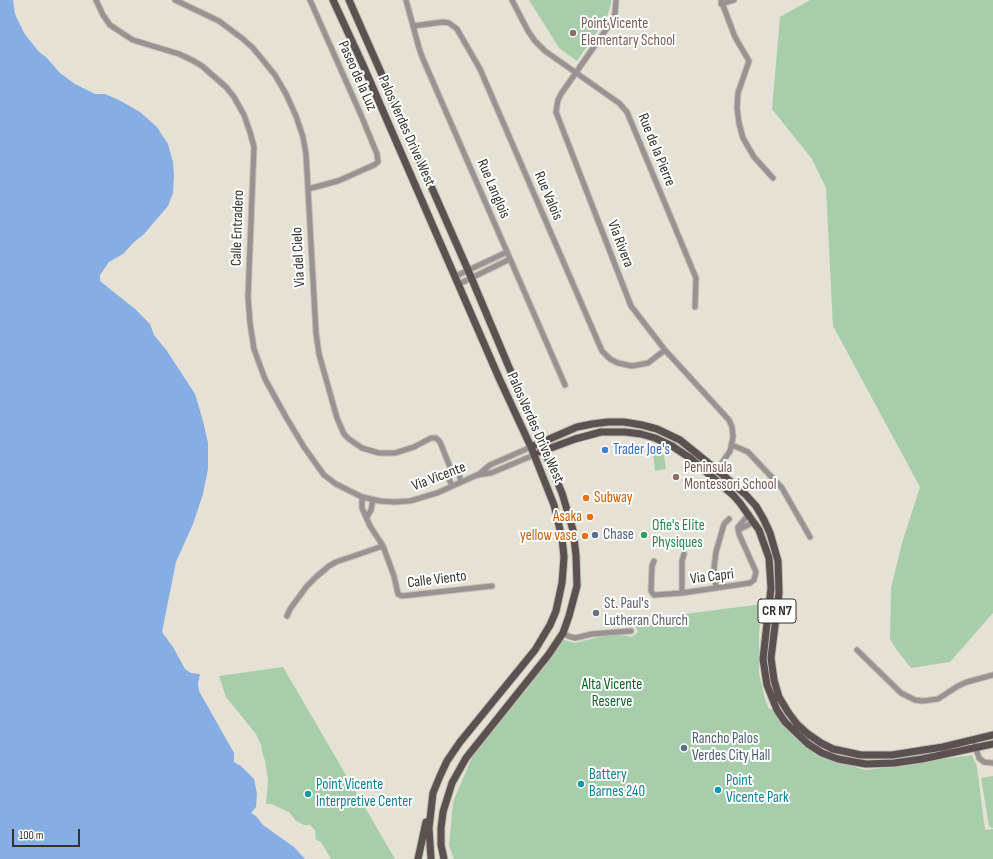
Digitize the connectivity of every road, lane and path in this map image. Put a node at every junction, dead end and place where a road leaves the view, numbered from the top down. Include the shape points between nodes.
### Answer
1 (96, 0) edge
2 (175, 0) edge
3 (310, 0) edge
4 (333, 0) edge
5 (349, 0) edge
6 (406, 0) edge
7 (512, 0) edge
8 (616, 0) edge
9 (734, 0) edge
10 (721, 2) edge
11 (413, 26) junction
12 (576, 72) junction
13 (773, 178) dead end
14 (308, 189) junction
15 (507, 252) junction
16 (510, 259) junction
17 (470, 274) junction
18 (456, 276) junction
19 (459, 284) junction
20 (695, 307) dead end
21 (665, 350) junction
22 (565, 385) dead end
23 (644, 435) junction
24 (680, 440) junction
25 (541, 442) junction
26 (732, 445) junction
27 (531, 447) junction
28 (544, 450) junction
29 (534, 455) junction
30 (450, 467) junction
31 (717, 470) junction
32 (477, 475) junction
33 (711, 476) junction
34 (462, 481) junction
35 (452, 486) junction
36 (362, 497) junction
37 (373, 500) junction
38 (367, 517) junction
39 (729, 519) dead end
40 (750, 519) junction
41 (738, 530) junction
42 (770, 533) junction
43 (810, 537) dead end
44 (383, 546) junction
45 (684, 554) dead end
46 (654, 561) dead end
47 (492, 586) dead end
48 (716, 588) junction
49 (682, 593) junction
50 (287, 616) dead end
51 (632, 631) dead end
52 (563, 632) junction
53 (857, 650) dead end
54 (993, 675) edge
55 (993, 735) edge
56 (974, 740) junction
57 (993, 744) edge
58 (976, 748) junction
59 (993, 763) edge
60 (433, 793) junction
61 (419, 858) edge
62 (431, 859) edge
63 (444, 859) edge

1 - 36 street, Calle Entradero via 110,25 133,40 192,60 214,75 238,104 248,124 254,147 248,297 254,349 275,398 317,466 336,484
2 - 14 street, Via del Cielo via 230,29 253,48 275,75 291,105 303,137
3 - 14 street, Paseo de la Luz via 361,115 378,162 338,181
4 - 18 main road, Palos Verdes Drive West
5 - 17 main road, Palos Verdes Drive West
6 - 11 street, Rue Langlois
7 - 12 street, Rue de la Pierre via 535,41
8 - 12 street, Via Rivera via 612,21
9 - 10 street
10 - 13 street via 735,37 749,61 738,93 738,123 754,157
11 - 15 street, Rue Langlois via 423,60
11 - 21 street, Rue Valois via 443,22 457,29 480,69 602,351 610,359 632,366 648,363
12 - 20 street, Rue de la Pierre via 619,103 627,112 696,278
12 - 21 street, Via Rivera via 558,100 558,119 631,306
14 - 30 street, Via del Cielo via 316,333 339,425 349,439 362,448 379,453 395,453 436,438
15 - 16 street, Rue Langlois
15 - 17 street
16 - 17 street
16 - 22 street, Rue Langlois
17 - 18 street
17 - 19 street
17 - 25 main road, Palos Verdes Drive West
18 - 19 main road, Palos Verdes Drive West
19 - 27 main road, Palos Verdes Drive West
21 - 26 street, Via Rivera via 729,420
23 - 24 main road via 652,432
23 - 28 main road, CR N7 via 601,432
23 - 33 main road, CR N7 via 672,446
24 - 25 main road, CR N7 via 642,425 608,422 577,427
24 - 31 main road, CR N7
25 - 27 main road, CR N7
25 - 28 main road, Palos Verdes Drive West
26 - 31 street
26 - 43 street via 748,452 782,488
27 - 29 main road, Palos Verdes Drive West
27 - 32 street, Via Vicente via 490,465
28 - 29 main road, CR N7
28 - 52 main road, Palos Verdes Drive West via 569,514 576,555 577,586 570,616
29 - 32 street, Via Vicente via 491,473
29 - 60 main road, Palos Verdes Drive West via 562,533 564,570 556,611 535,650 456,748
30 - 34 street, Via del Cielo via 458,472
30 - 35 street, Via del Cielo via 448,476
31 - 33 street
31 - 42 main road, CR N7 via 756,506
32 - 34 street, Via Vicente
33 - 40 main road, CR N7 via 732,495
34 - 35 street, Via Vicente
35 - 37 street, Via Vicente via 410,501
36 - 37 street, Via Vicente
36 - 38 street, Calle Viento via 362,508
37 - 38 street
38 - 44 street, Calle Viento
39 - 48 street via 724,524 716,552
40 - 41 street
40 - 41 street via 739,524
40 - 42 main road via 764,525
40 - 58 main road, CR N7 via 764,542 769,558 771,588 763,647 764,672 777,710 798,736 822,753 866,764 922,759
41 - 48 street, Via Capri via 754,567 755,577 750,584
42 - 56 main road, CR N7 via 778,561 779,578 772,642 772,669 779,697 797,724 833,749 861,755 892,755
44 - 47 street, Calle Viento via 398,594 402,596
44 - 50 street via 329,566 307,586
45 - 49 street
46 - 49 street, Via Capri via 652,594
48 - 49 street, Via Capri
51 - 52 street via 575,638
52 - 63 main road, Palos Verdes Drive West via 549,654 466,758 452,783 441,828
53 - 54 street via 901,693 915,700 938,699 967,682
55 - 56 main road, CR N7
56 - 58 street
57 - 58 main road, CR N7
58 - 59 street via 979,758 984,762
60 - 61 main road
60 - 62 main road, Palos Verdes Drive West via 429,828

